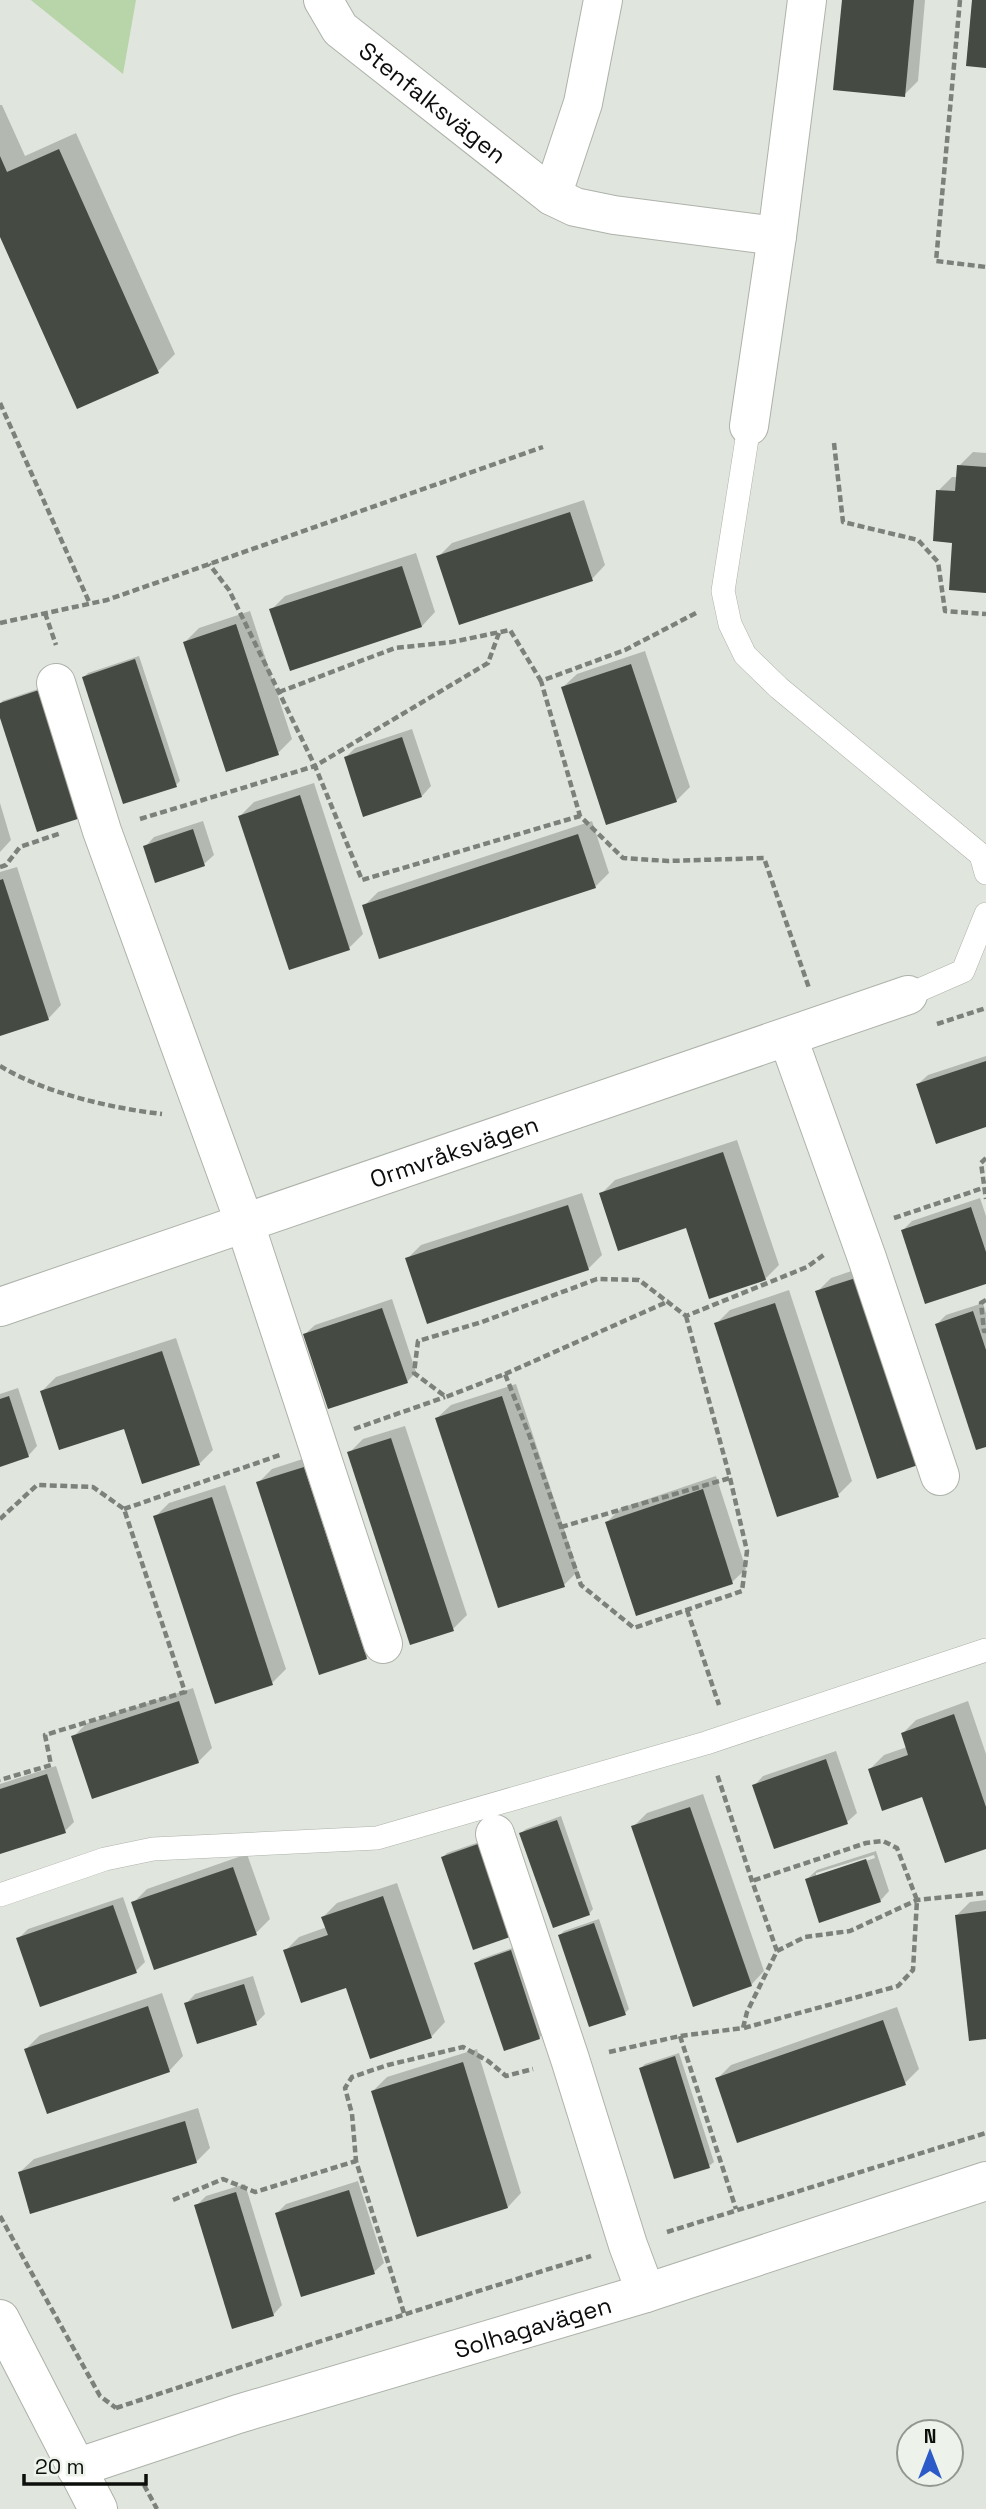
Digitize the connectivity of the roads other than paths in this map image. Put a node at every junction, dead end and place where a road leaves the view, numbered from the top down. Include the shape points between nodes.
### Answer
1 (323, 0) edge
2 (603, 0) edge
3 (807, 0) edge
4 (552, 196) junction
5 (777, 236) junction
6 (749, 426) joint
7 (56, 683) dead end
8 (986, 873) edge
9 (986, 914) edge
10 (908, 995) joint
11 (805, 1032) junction
12 (245, 1224) junction
13 (0, 1307) edge
14 (940, 1476) dead end
15 (383, 1644) dead end
16 (986, 1650) edge
17 (495, 1834) dead end
18 (0, 1895) edge
19 (986, 2182) edge
20 (646, 2293) junction
21 (0, 2319) edge
22 (76, 2468) junction
23 (98, 2509) edge

1 - 4 street, Stenfalksvägen via 340,29
2 - 4 street via 583,103
3 - 5 street
4 - 5 street, Stenfalksvägen via 575,207 614,215
5 - 6 street
6 - 8 lane via 723,591 730,624 744,655 981,855
7 - 12 street via 101,825
9 - 10 lane via 963,971
10 - 11 street, Ormvråksvägen
11 - 12 street, Ormvråksvägen
11 - 14 street via 858,1231
12 - 13 street, Ormvråksvägen
12 - 15 street
16 - 18 lane via 730,1736 377,1838 153,1849 105,1859
17 - 20 street
19 - 20 street, Solhagavägen
20 - 22 street, Solhagavägen via 251,2410
21 - 22 street
22 - 23 street

